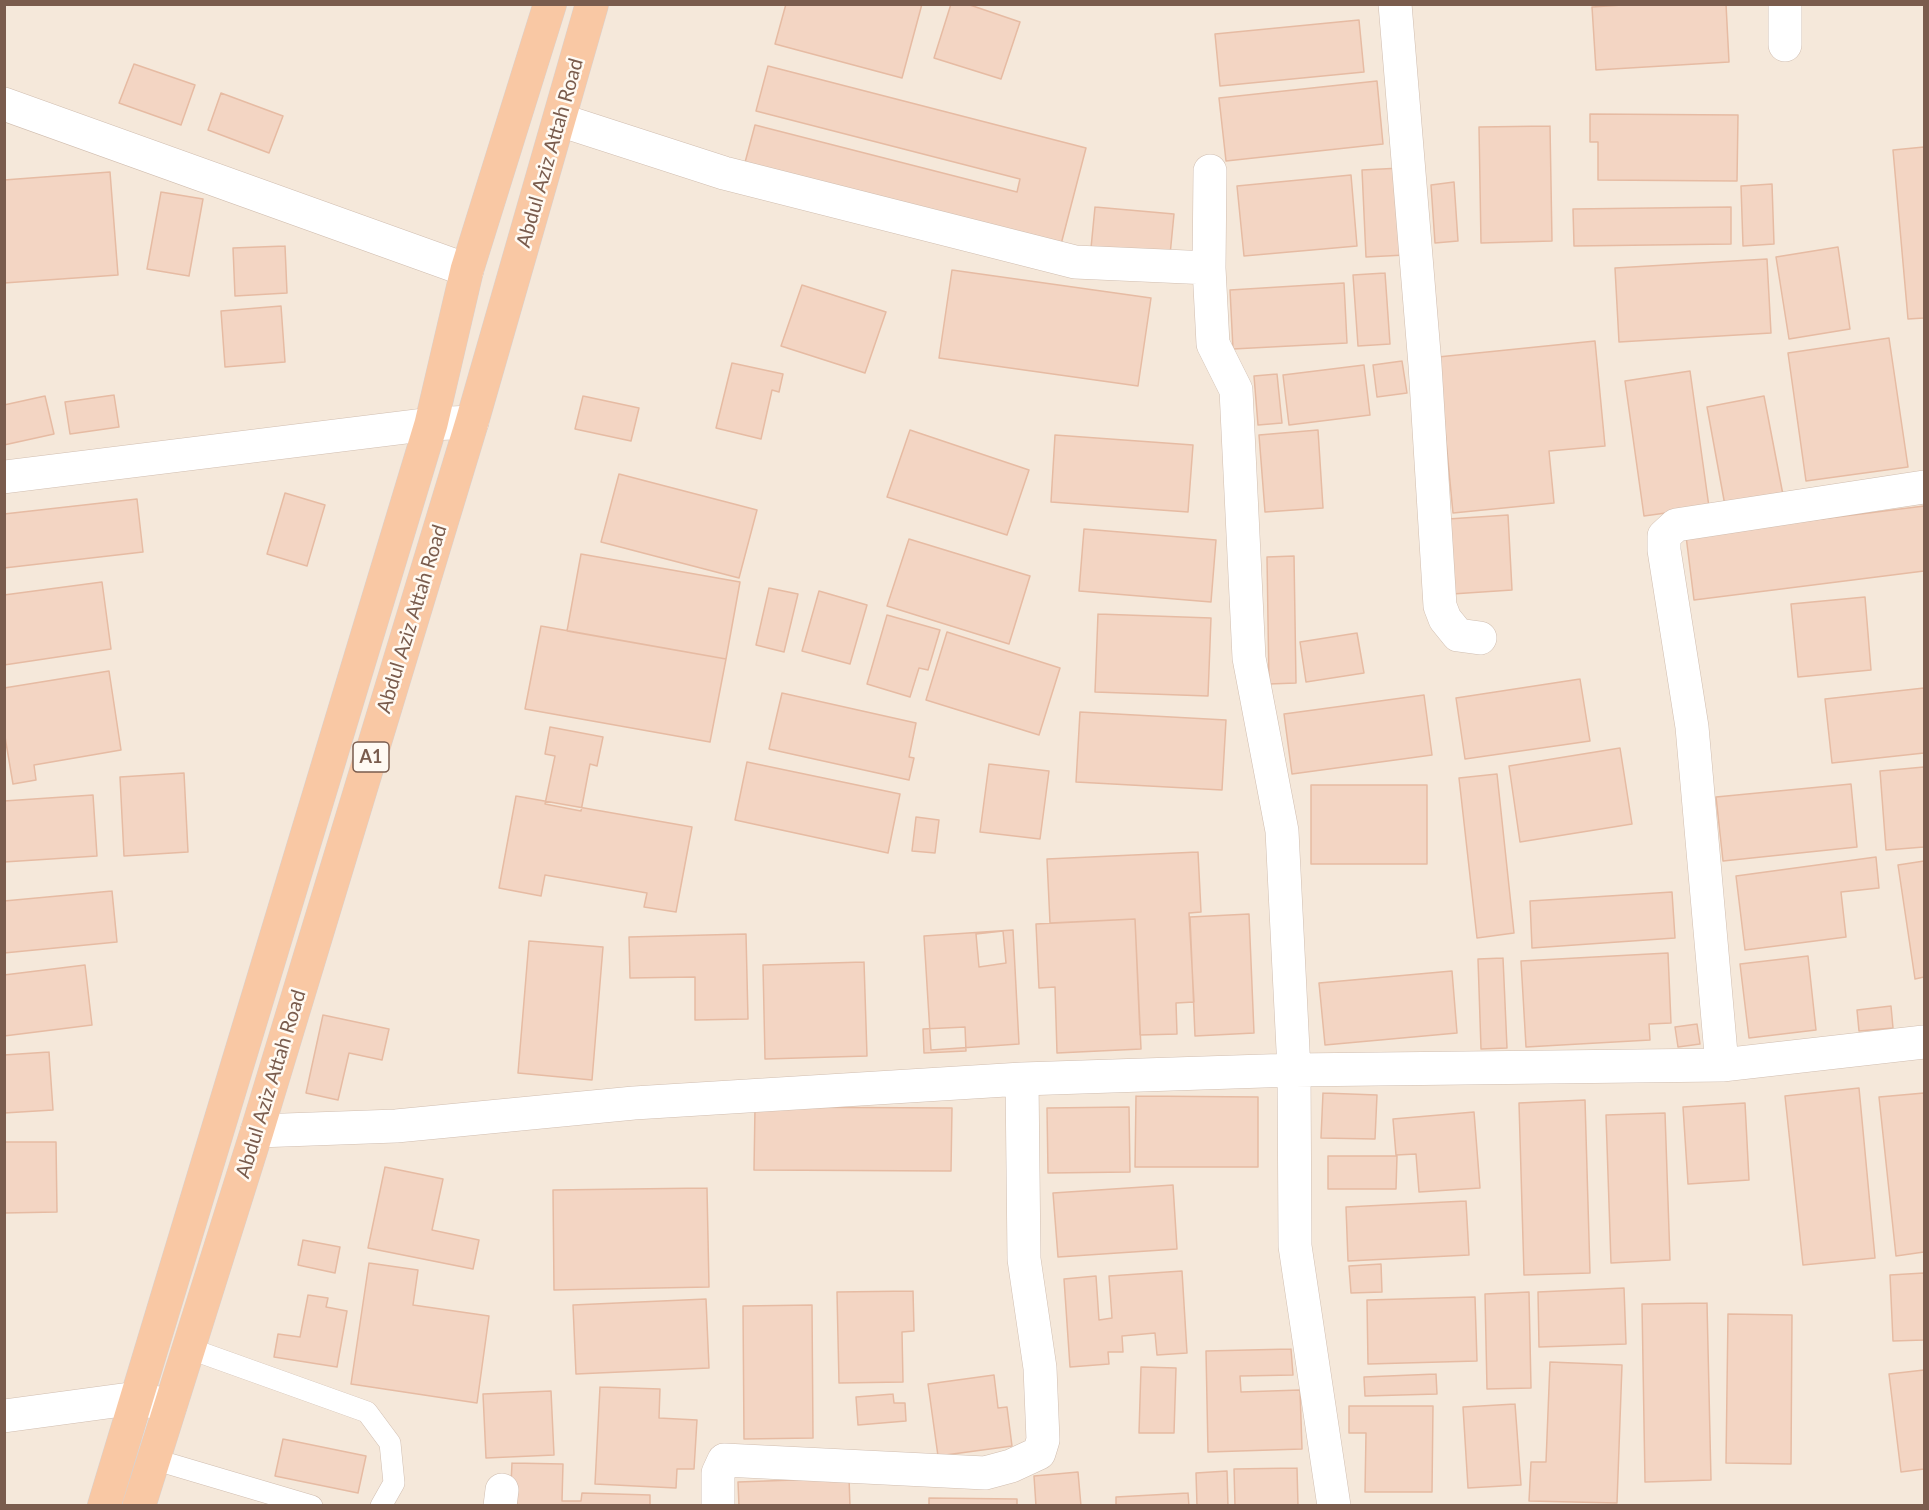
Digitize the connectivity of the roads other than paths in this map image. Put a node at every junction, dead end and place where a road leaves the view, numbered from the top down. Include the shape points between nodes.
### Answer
1 (550, 4) edge
2 (592, 4) edge
3 (1395, 4) edge
4 (1785, 4) edge
5 (1785, 45) dead end
6 (4, 104) edge
7 (560, 120) junction
8 (1210, 171) dead end
9 (1209, 268) junction
10 (467, 270) junction
11 (472, 422) junction
12 (431, 424) junction
13 (4, 477) edge
14 (1924, 487) edge
15 (1480, 638) dead end
16 (1924, 1042) edge
17 (1722, 1065) junction
18 (1294, 1070) junction
19 (1022, 1079) junction
20 (257, 1131) junction
21 (188, 1348) junction
22 (137, 1398) junction
23 (170, 1406) junction
24 (4, 1416) edge
25 (153, 1460) junction
26 (104, 1506) edge
27 (139, 1506) edge
28 (312, 1506) edge
29 (381, 1506) edge
30 (718, 1506) edge
31 (1334, 1506) edge

1 - 10 highway, Abdul Aziz Attah Road / A1
2 - 7 highway, Abdul Aziz Attah Road / A1
3 - 15 street via 1425,365 1440,606 1458,635
4 - 5 street
6 - 10 street
7 - 9 street via 724,173 1075,262
7 - 11 highway, Abdul Aziz Attah Road / A1
8 - 9 street
9 - 18 street via 1213,344 1236,390 1249,658 1282,831
10 - 12 highway, Abdul Aziz Attah Road / A1
11 - 12 street
11 - 20 highway, Abdul Aziz Attah Road / A1
12 - 13 street
12 - 22 highway, Abdul Aziz Attah Road / A1
14 - 17 street via 1676,525 1664,536 1692,727
16 - 17 street
17 - 18 street
18 - 19 street
18 - 31 street via 1295,1246
19 - 20 street via 634,1103 396,1126
19 - 30 street via 1024,1259 1040,1368 1043,1440 1039,1453 985,1473 724,1460 718,1473
20 - 21 highway, Abdul Aziz Attah Road / A1
21 - 23 highway, Abdul Aziz Attah Road / A1
21 - 29 lane via 367,1412 390,1443 394,1484
22 - 23 street
22 - 24 street
22 - 26 highway, Abdul Aziz Attah Road / A1
23 - 25 highway, Abdul Aziz Attah Road / A1
25 - 27 highway, Abdul Aziz Attah Road / A1
25 - 28 lane

